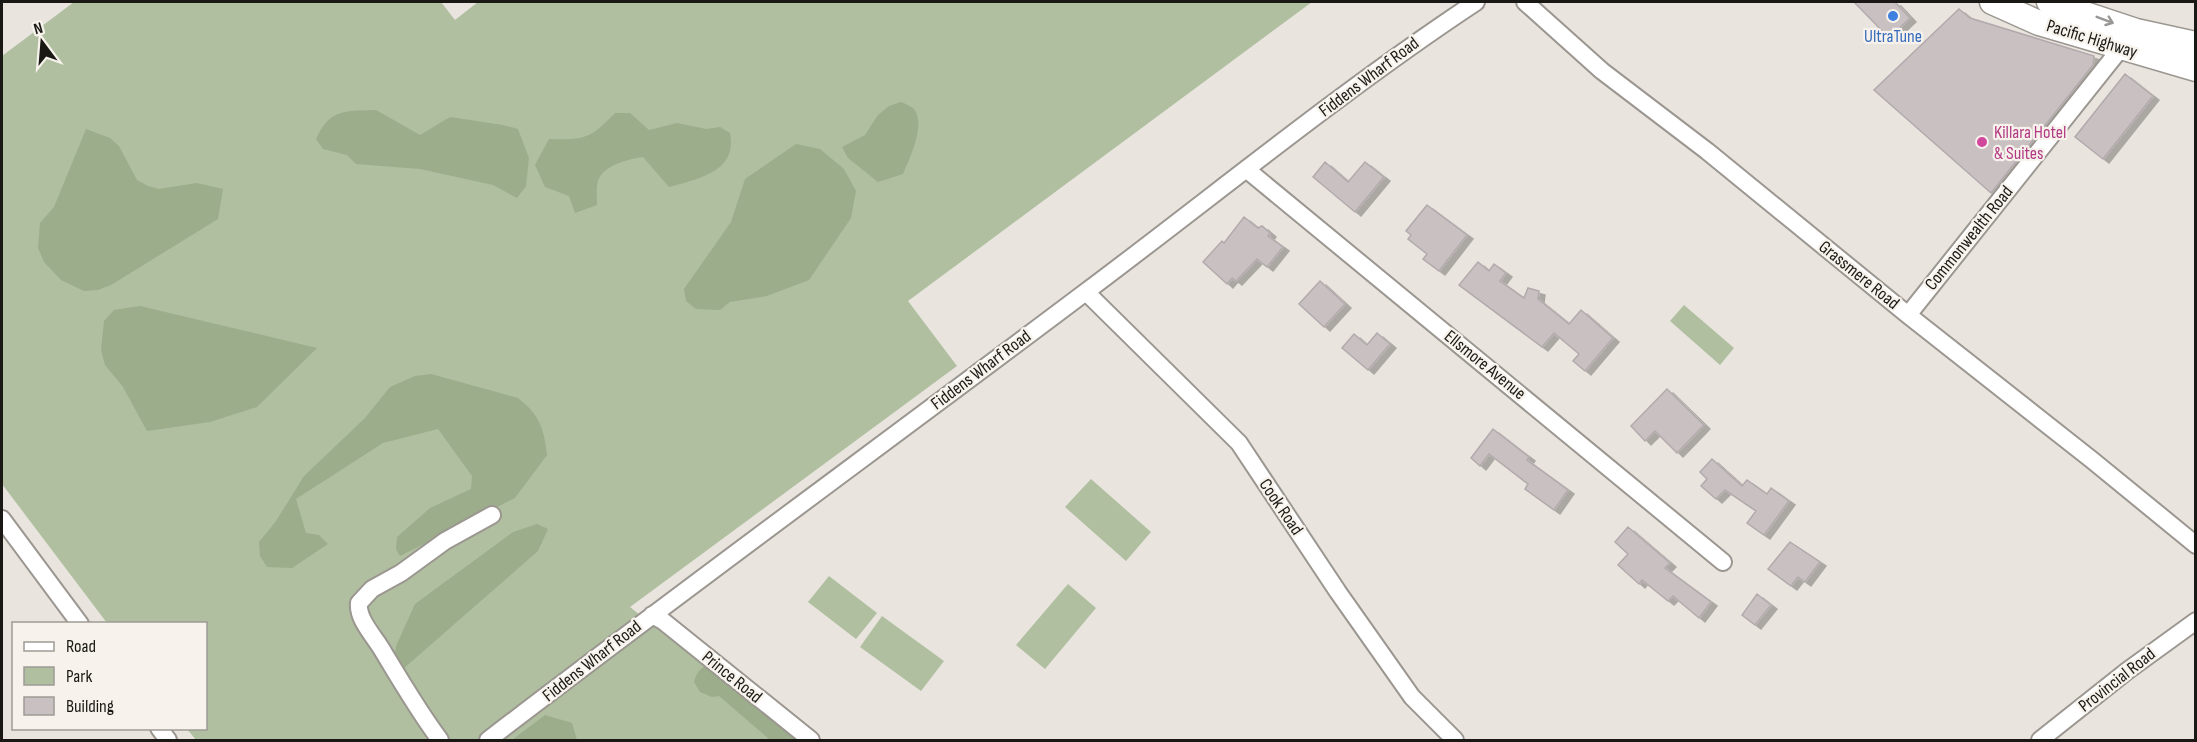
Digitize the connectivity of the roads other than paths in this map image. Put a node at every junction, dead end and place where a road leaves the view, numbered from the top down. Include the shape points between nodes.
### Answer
1 (1476, 2) edge
2 (1525, 2) edge
3 (1992, 2) edge
4 (2049, 2) edge
5 (2196, 44) edge
6 (2121, 48) junction
7 (2196, 69) edge
8 (1246, 169) junction
9 (1086, 292) junction
10 (1908, 315) junction
11 (492, 514) dead end
12 (2, 519) edge
13 (2196, 545) edge
14 (1724, 562) dead end
15 (652, 615) junction
16 (2196, 621) edge
17 (79, 622) edge
18 (440, 741) edge
19 (488, 741) edge
20 (811, 741) edge
21 (1455, 741) edge
22 (2040, 741) edge

1 - 8 street, Fiddens Wharf Road
2 - 10 street, Grassmere Road via 1602,71
3 - 6 highway, Pacific Highway via 2039,23
4 -> 5 highway, Pacific Highway via 2136,31
6 - 7 highway, Pacific Highway
6 - 10 street, Commonwealth Road
8 - 9 street, Fiddens Wharf Road
8 - 14 street, Ellsmore Avenue
9 - 15 street, Fiddens Wharf Road
9 - 21 street, Cook Road via 1239,443 1412,697
10 - 13 street, Grassmere Road
11 - 18 street via 372,589 359,603 361,617
12 - 17 street
15 - 19 street, Fiddens Wharf Road
15 - 20 street, Prince Road
16 - 22 street, Provincial Road

